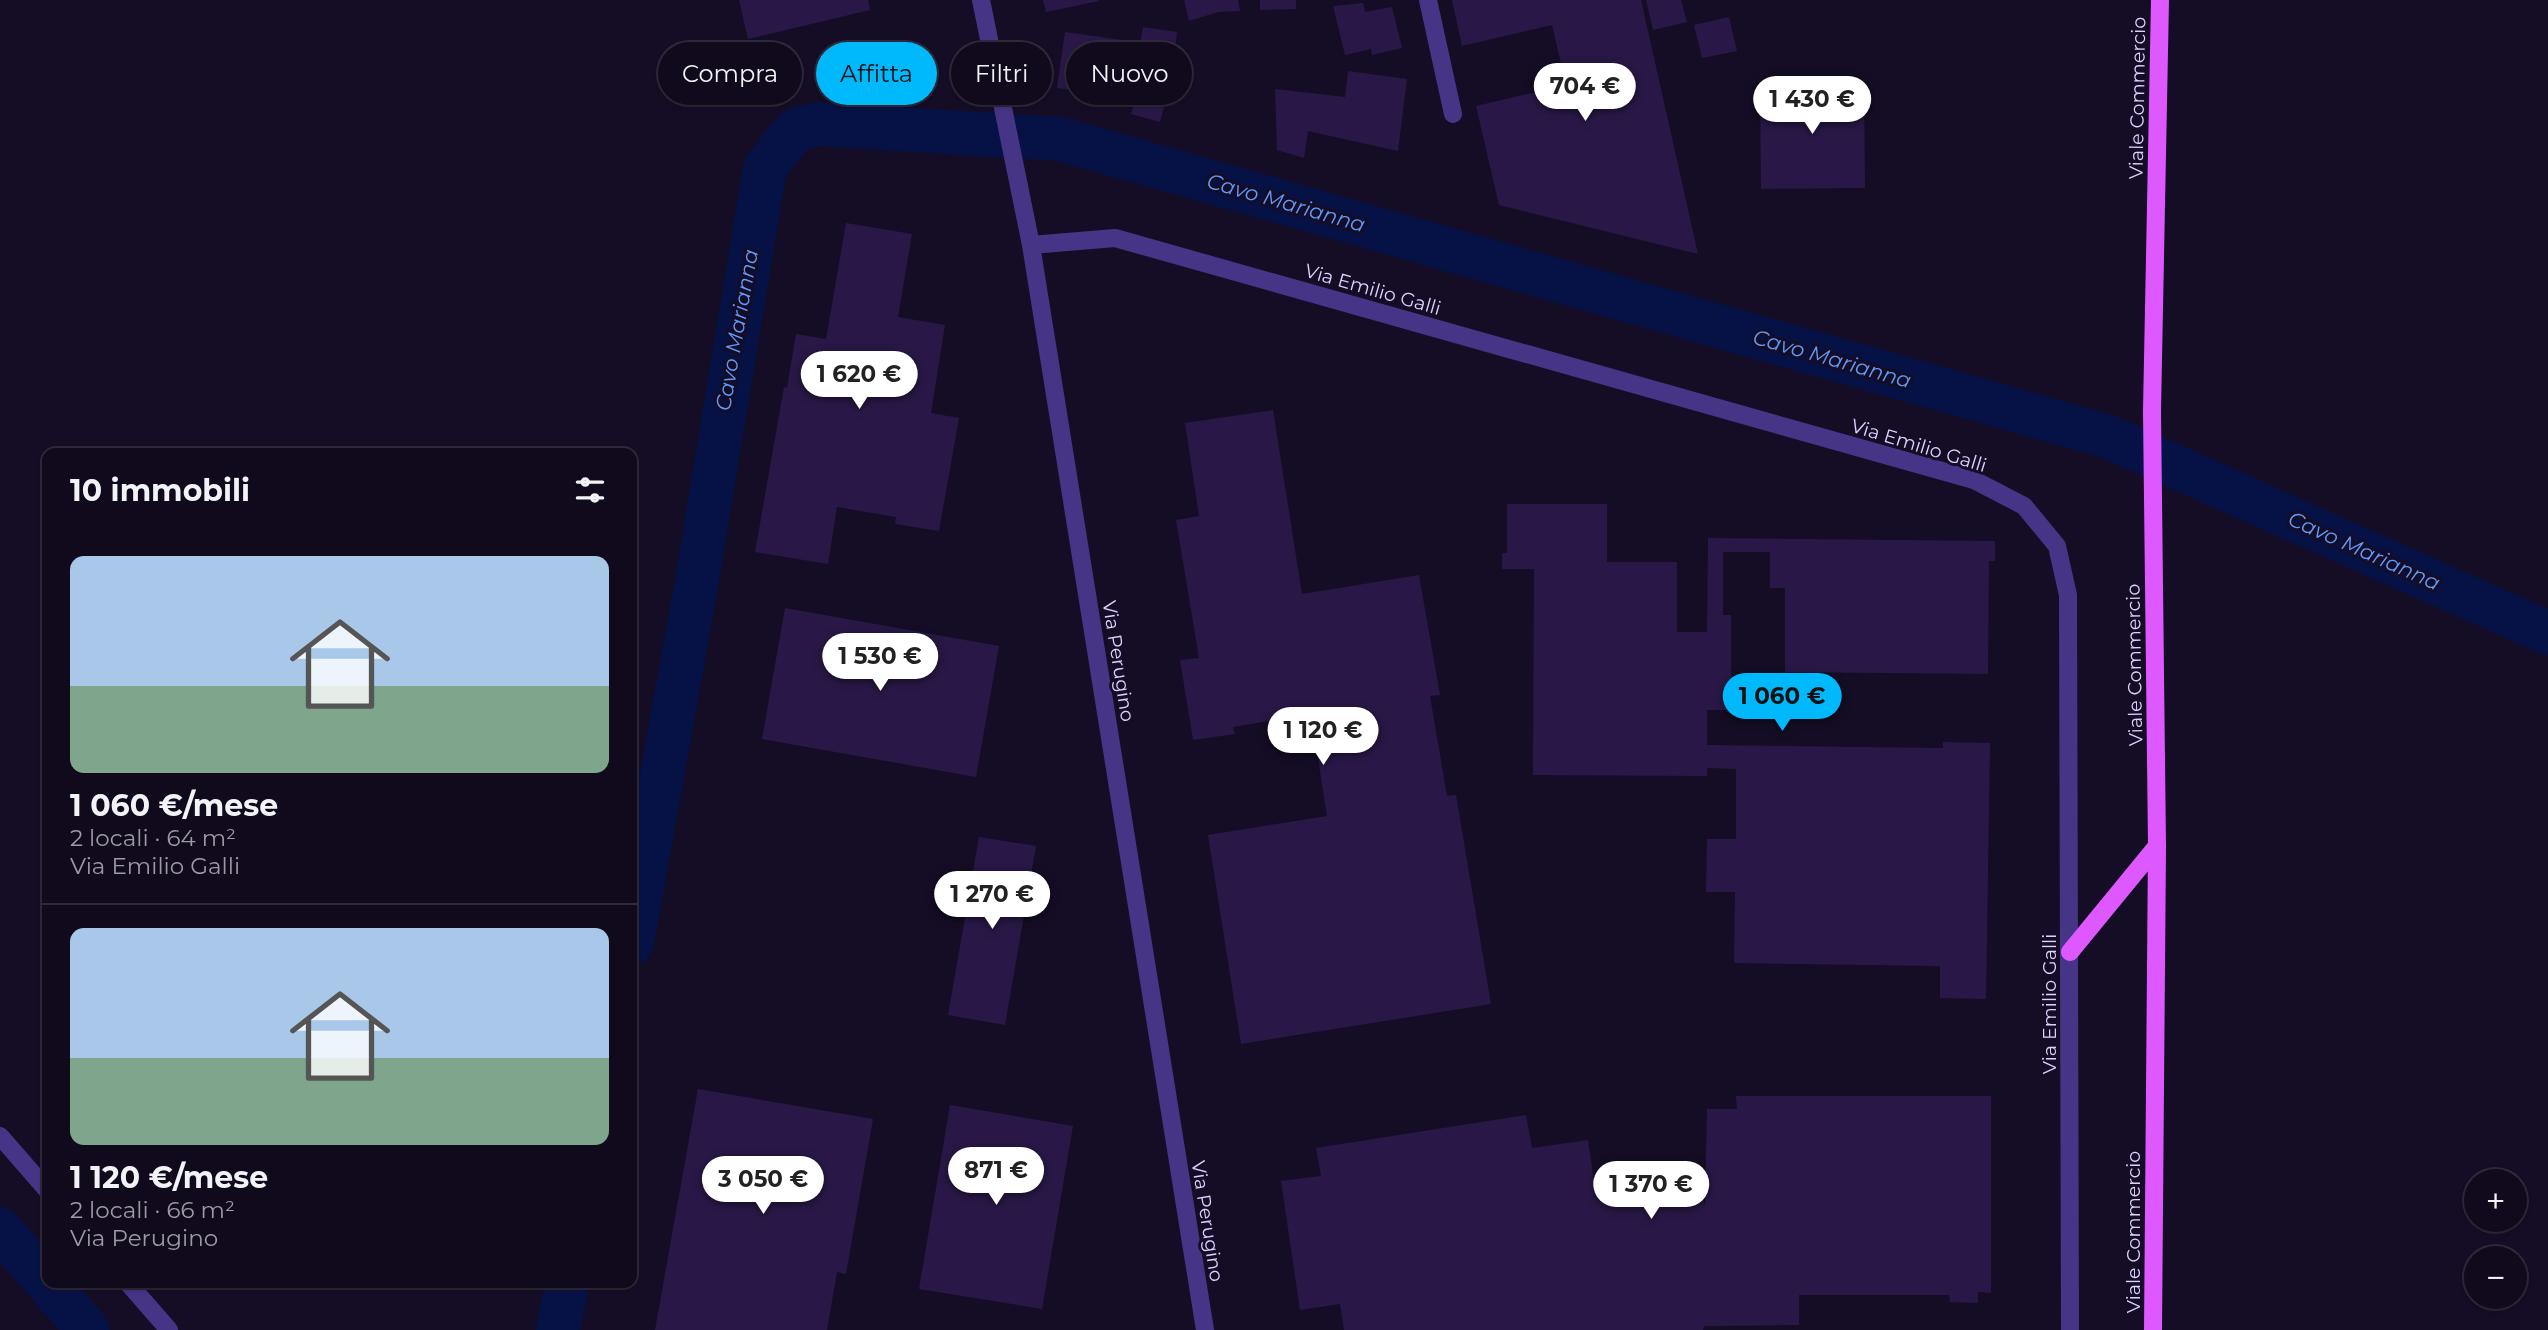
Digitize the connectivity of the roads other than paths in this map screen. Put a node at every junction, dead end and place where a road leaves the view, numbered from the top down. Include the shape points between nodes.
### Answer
1 (981, 0) edge
2 (1428, 0) edge
3 (2161, 0) edge
4 (1453, 114) dead end
5 (1031, 245) junction
6 (2157, 846) junction
7 (2070, 952) junction
8 (0, 1136) edge
9 (42, 1184) edge
10 (132, 1288) edge
11 (169, 1330) edge
12 (1205, 1330) edge
13 (2070, 1330) edge
14 (2153, 1330) edge

1 - 5 street, Via Perugino
2 - 4 street
3 - 6 main road, Viale Commercio via 2152,439
5 - 7 street, Via Emilio Galli via 1115,238 1974,480 2024,506 2057,546 2068,595
5 - 12 street, Via Perugino
6 - 7 main road
6 - 14 main road, Viale Commercio
7 - 13 street, Via Emilio Galli
8 - 9 street
10 - 11 street

